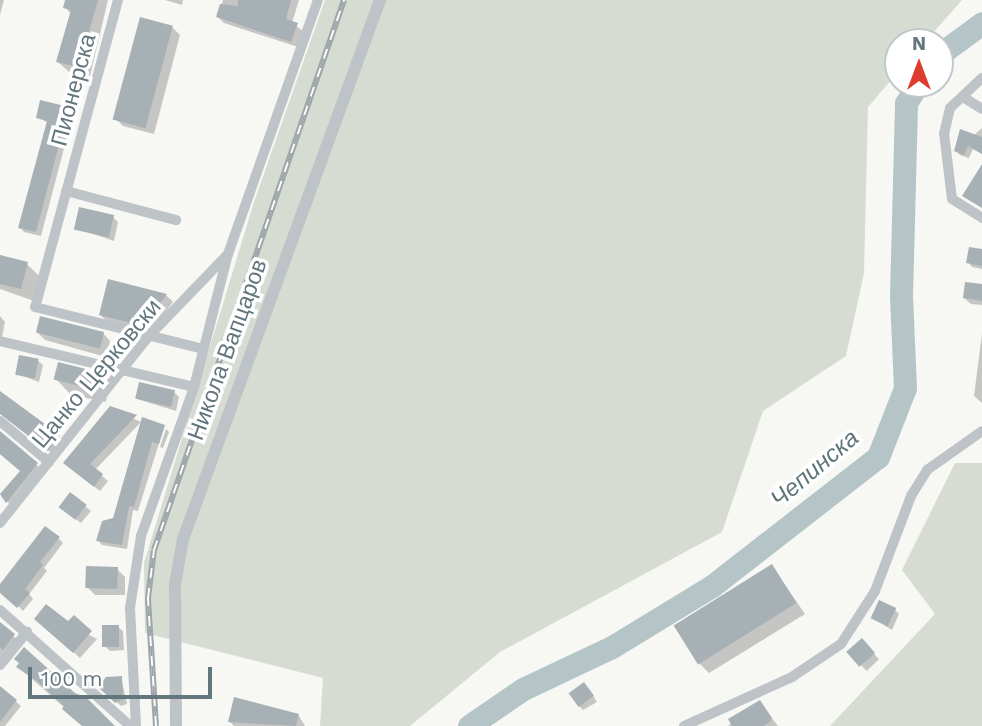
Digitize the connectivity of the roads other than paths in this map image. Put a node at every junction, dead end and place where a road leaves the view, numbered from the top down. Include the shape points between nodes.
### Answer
1 (118, 0) edge
2 (318, 0) edge
3 (380, 0) edge
4 (982, 78) edge
5 (962, 97) junction
6 (982, 109) edge
7 (66, 191) junction
8 (982, 218) edge
9 (176, 220) dead end
10 (228, 254) junction
11 (147, 338) junction
12 (0, 341) edge
13 (204, 349) junction
14 (124, 368) junction
15 (194, 387) junction
16 (0, 421) edge
17 (982, 431) edge
18 (49, 462) junction
19 (3, 516) edge
20 (0, 610) edge
21 (27, 632) junction
22 (0, 665) edge
23 (130, 726) edge
24 (136, 726) edge
25 (176, 726) edge
26 (684, 726) edge

1 - 7 street, Пионерска
2 - 10 street, Никола Вапцаров
3 - 25 street, Никола Вапцаров via 183,539 175,584
4 - 5 street
5 - 6 street
5 - 8 street via 950,108 944,132 948,191 961,208
7 - 9 street
7 - 11 street, Пионерска via 35,307
10 - 11 street, Цанко Церковски
10 - 13 street, Никола Вапцаров
11 - 13 street, Пионерска
11 - 14 street, Цанко Церковски
12 - 14 street
13 - 15 street, Никола Вапцаров
14 - 15 street
14 - 18 street, Цанко Церковски
15 - 24 street, Никола Вапцаров via 137,559 130,608
16 - 18 street
17 - 26 street via 927,470 911,496 875,592 841,644 792,677
18 - 19 street, Цанко Церковски
20 - 21 street
21 - 22 street
21 - 23 street

